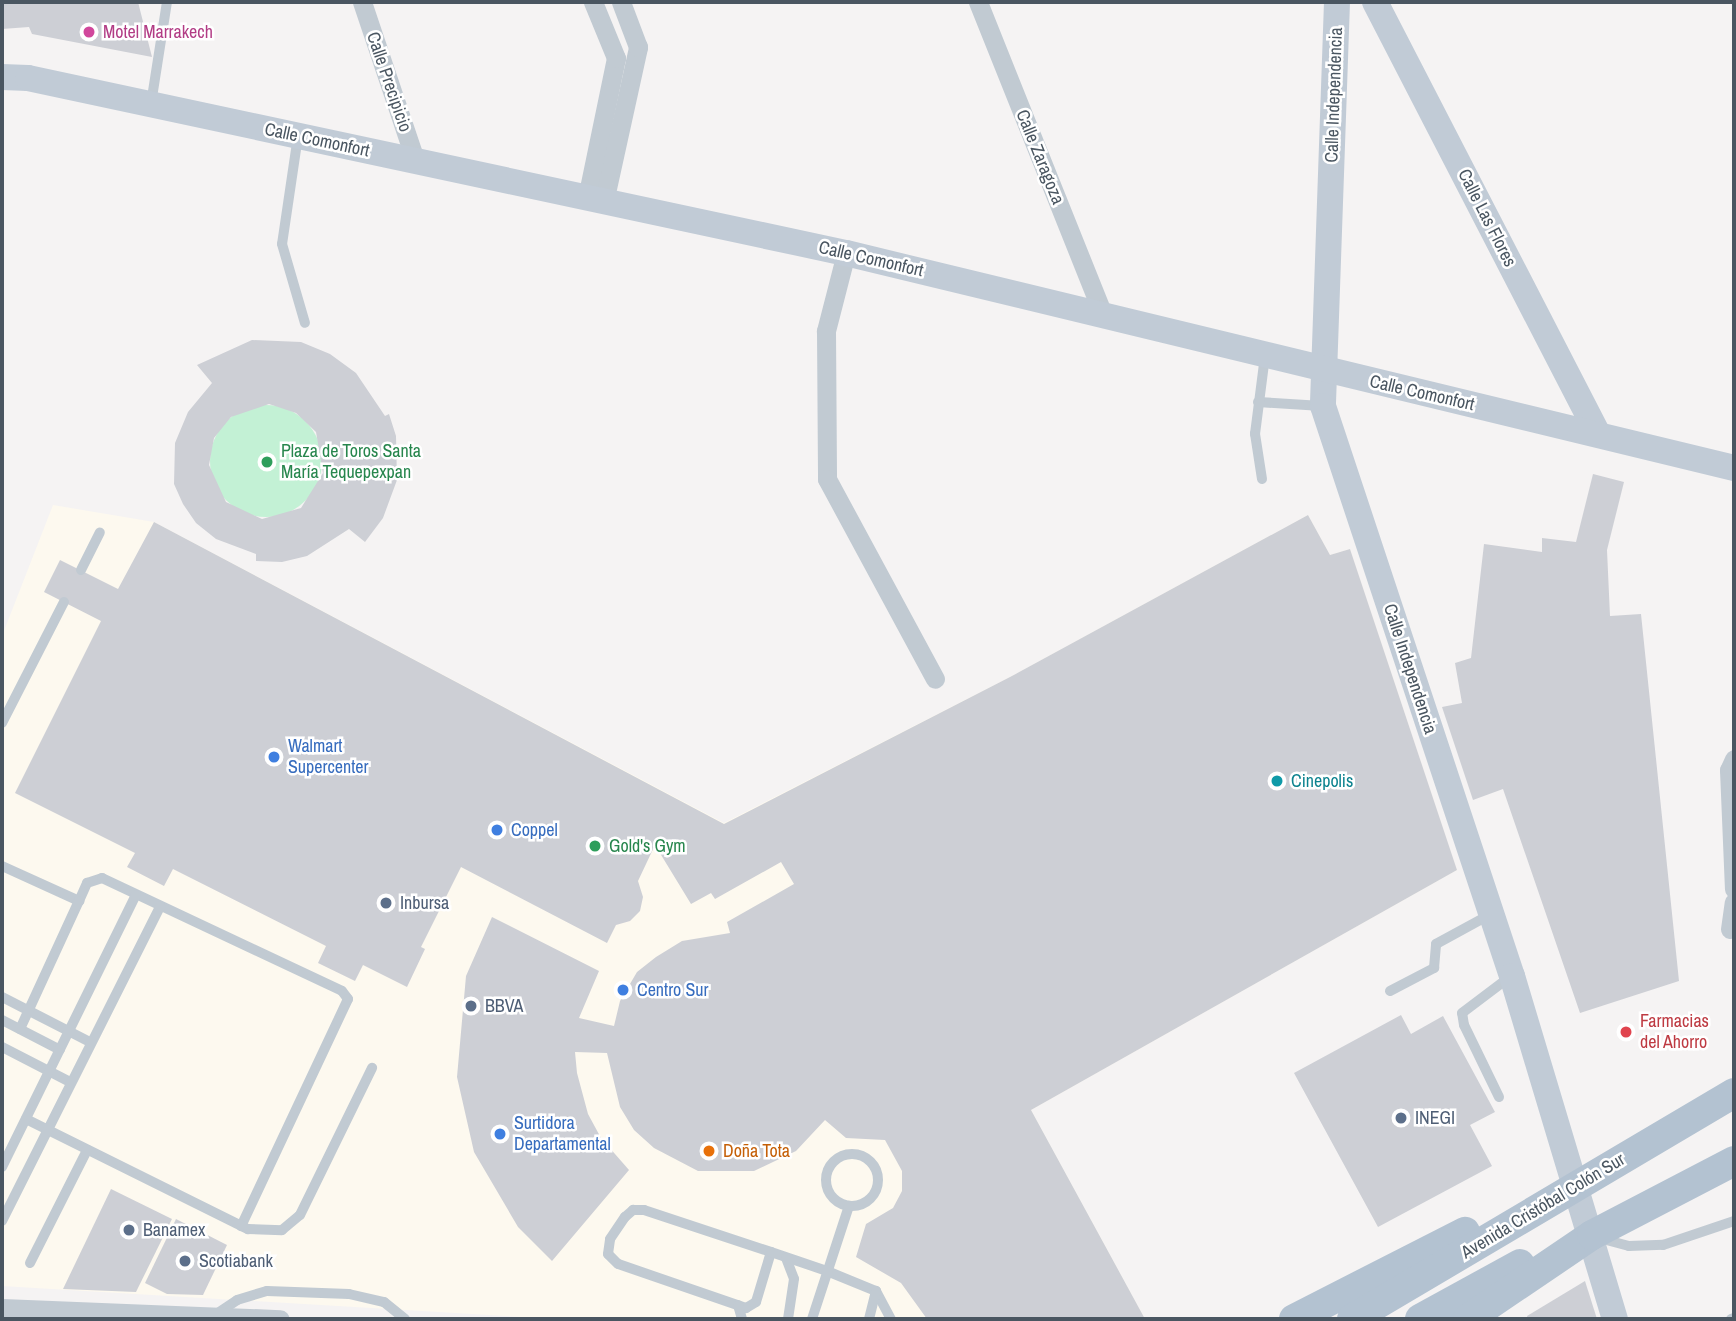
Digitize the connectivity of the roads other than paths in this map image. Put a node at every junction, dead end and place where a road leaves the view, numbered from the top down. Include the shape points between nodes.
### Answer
1 (167, 2) edge
2 (362, 2) edge
3 (593, 2) edge
4 (621, 2) edge
5 (978, 2) edge
6 (1337, 2) edge
7 (1375, 2) edge
8 (2, 77) edge
9 (151, 105) junction
10 (298, 136) junction
11 (416, 162) junction
12 (596, 200) junction
13 (846, 253) junction
14 (1102, 312) junction
15 (305, 323) dead end
16 (1265, 355) junction
17 (1323, 371) junction
18 (1258, 402) junction
19 (1322, 406) junction
20 (1598, 434) junction
21 (1734, 468) edge
22 (1262, 479) dead end
23 (100, 532) dead end
24 (81, 570) dead end
25 (64, 602) dead end
26 (935, 678) dead end
27 (2, 723) edge
28 (1734, 759) edge
29 (2, 866) edge
30 (1734, 889) edge
31 (136, 895) junction
32 (79, 901) junction
33 (1734, 902) edge
34 (160, 907) junction
35 (1491, 914) junction
36 (1730, 929) dead end
37 (1511, 976) junction
38 (1390, 991) dead end
39 (2, 997) edge
40 (29, 1010) junction
41 (2, 1020) edge
42 (20, 1029) junction
43 (69, 1031) junction
44 (90, 1042) junction
45 (2, 1047) edge
46 (60, 1050) junction
47 (372, 1068) dead end
48 (49, 1072) junction
49 (70, 1082) junction
50 (1734, 1093) edge
51 (1499, 1097) dead end
52 (26, 1119) junction
53 (45, 1130) junction
54 (87, 1150) junction
55 (1734, 1161) edge
56 (2, 1167) edge
57 (1577, 1184) junction
58 (1543, 1205) junction
59 (849, 1206) junction
60 (2, 1221) edge
61 (1734, 1221) edge
62 (242, 1226) junction
63 (1579, 1243) junction
64 (771, 1252) junction
65 (786, 1258) junction
66 (30, 1263) dead end
67 (827, 1271) junction
68 (876, 1290) junction
69 (738, 1305) junction
70 (2, 1308) edge
71 (215, 1315) junction
72 (280, 1319) edge
73 (405, 1319) edge
74 (742, 1319) edge
75 (788, 1319) edge
76 (812, 1319) edge
77 (869, 1319) edge
78 (891, 1319) edge
79 (1294, 1319) edge
80 (1352, 1319) edge
81 (1420, 1319) edge
82 (1468, 1319) edge
83 (1615, 1319) edge

1 - 9 lane
2 - 11 street, Calle Precipicio
3 - 12 street via 616,58 601,131
4 - 12 street via 638,47
5 - 14 street, Calle Zaragoza
6 - 17 main road, Calle Independencia
7 - 20 main road, Calle Las Flores
8 - 9 main road, Calle Comonfort via 29,78
9 - 10 main road, Calle Comonfort
10 - 11 main road, Calle Comonfort
10 - 15 lane via 282,244
11 - 12 main road, Calle Comonfort
12 - 13 main road, Calle Comonfort
13 - 14 main road, Calle Comonfort
13 - 26 street via 827,331 827,479
14 - 16 main road, Calle Comonfort
16 - 17 main road, Calle Comonfort
16 - 18 lane
17 - 19 main road, Calle Independencia
17 - 20 main road, Calle Comonfort
18 - 19 lane
18 - 22 lane via 1255,434
19 - 35 main road, Calle Independencia
20 - 21 main road, Calle Comonfort
23 - 24 lane
25 - 27 lane
28 - 30 street via 1729,771
29 - 32 lane
31 - 32 lane via 93,878
31 - 34 lane
31 - 43 lane
32 - 40 lane
33 - 36 street
34 - 44 lane
34 - 62 lane via 342,991 348,999
35 - 37 main road, Calle Independencia
35 - 38 lane via 1436,944 1434,968
37 - 51 lane via 1462,1013
37 - 57 main road, Calle Independencia
39 - 40 lane
40 - 42 lane
40 - 43 lane
41 - 42 lane
42 - 46 lane
43 - 44 lane
43 - 46 lane
44 - 49 lane
45 - 48 lane
46 - 48 lane
47 - 62 lane via 300,1215 282,1230
48 - 49 lane
48 - 52 lane
49 - 53 lane
50 - 57 main road, Avenida Cristóbal Colón Sur
52 - 53 lane
52 - 56 lane
53 - 54 lane
53 - 60 lane
54 - 62 lane
54 - 66 lane
55 - 63 main road
57 - 58 main road, Avenida Cristóbal Colón Sur
57 - 63 main road, Calle Independencia
58 - 79 main road via 1489,1220
58 - 80 main road, Avenida Cristóbal Colón Sur
59 - 59 lane via 827,1191 825,1177 830,1164 855,1154 876,1170 877,1183 873,1196
59 - 67 lane
61 - 63 lane via 1656,1246
63 - 81 main road via 1523,1262
63 - 82 main road
63 - 83 main road, Calle Independencia
64 - 65 lane
64 - 69 lane via 753,1307
64 - 69 lane via 644,1210 633,1210 610,1239 608,1254 618,1264
65 - 67 lane
65 - 75 lane via 794,1279
67 - 68 lane
67 - 76 lane
68 - 77 lane
68 - 78 lane
69 - 74 lane
70 - 71 street
71 - 72 street
71 - 73 lane via 237,1300 267,1291 349,1294 384,1302

